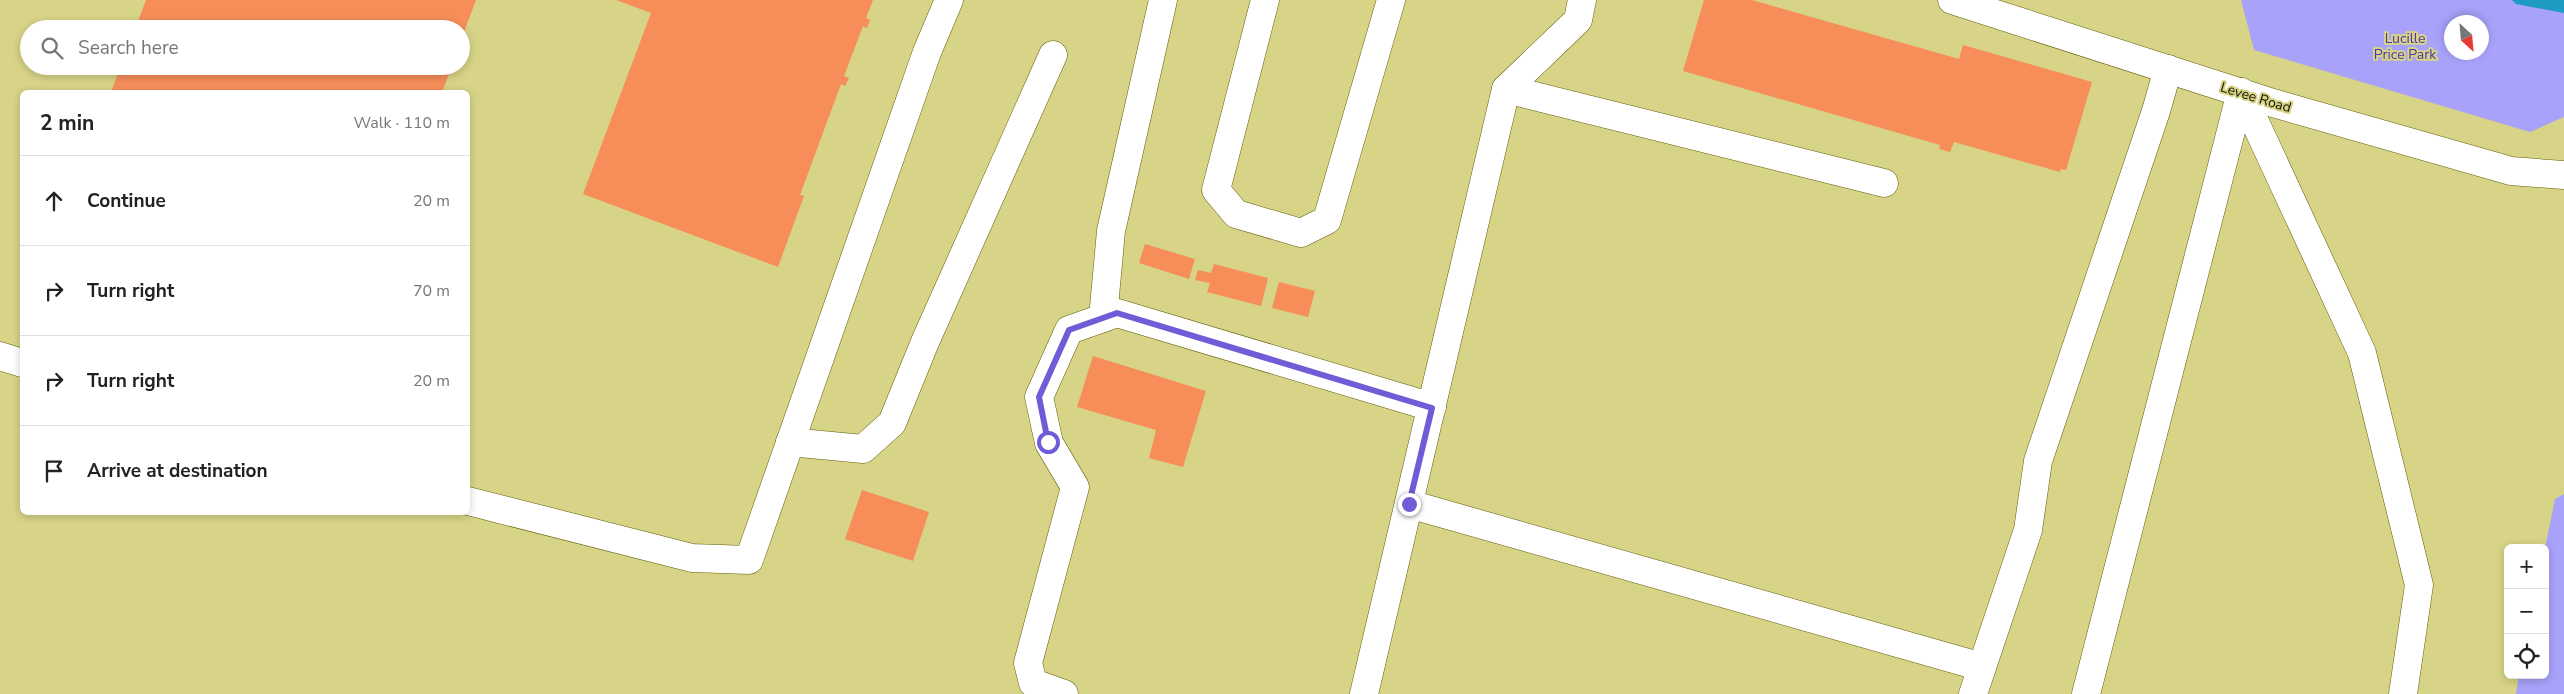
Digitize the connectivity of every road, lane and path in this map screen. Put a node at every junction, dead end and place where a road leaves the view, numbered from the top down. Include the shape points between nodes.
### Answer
1 (949, 0) edge
2 (1163, 0) edge
3 (1265, 0) edge
4 (1391, 0) edge
5 (1582, 0) edge
6 (1952, 0) edge
7 (1053, 54) dead end
8 (2168, 69) junction
9 (1506, 88) junction
10 (2240, 92) junction
11 (2564, 175) edge
12 (1884, 184) dead end
13 (1103, 318) junction
14 (0, 356) edge
15 (20, 362) edge
16 (1432, 408) junction
17 (790, 442) junction
18 (470, 502) edge
19 (1409, 504) junction
20 (1982, 667) junction
21 (1064, 694) edge
22 (1364, 694) edge
23 (1973, 694) edge
24 (2086, 694) edge
25 (2403, 694) edge

1 - 17 street via 927,52
2 - 13 street via 1111,231
3 - 4 street via 1216,190 1236,214 1300,232 1327,220
5 - 9 street via 1578,20
6 - 8 street, Levee Road
7 - 17 street via 892,422 863,449
8 - 10 street, Levee Road
8 - 20 street via 2038,461 2028,530
9 - 12 street
9 - 16 street
10 - 11 street, Levee Road via 2511,171
10 - 24 street
10 - 25 street via 2362,354 2419,585
13 - 16 street via 1117,313
13 - 21 street via 1069,330 1039,397 1048,442 1076,487 1028,663 1033,683
14 - 15 street
16 - 19 street
17 - 18 street via 749,560 692,558
19 - 20 street
19 - 22 street
20 - 23 street

